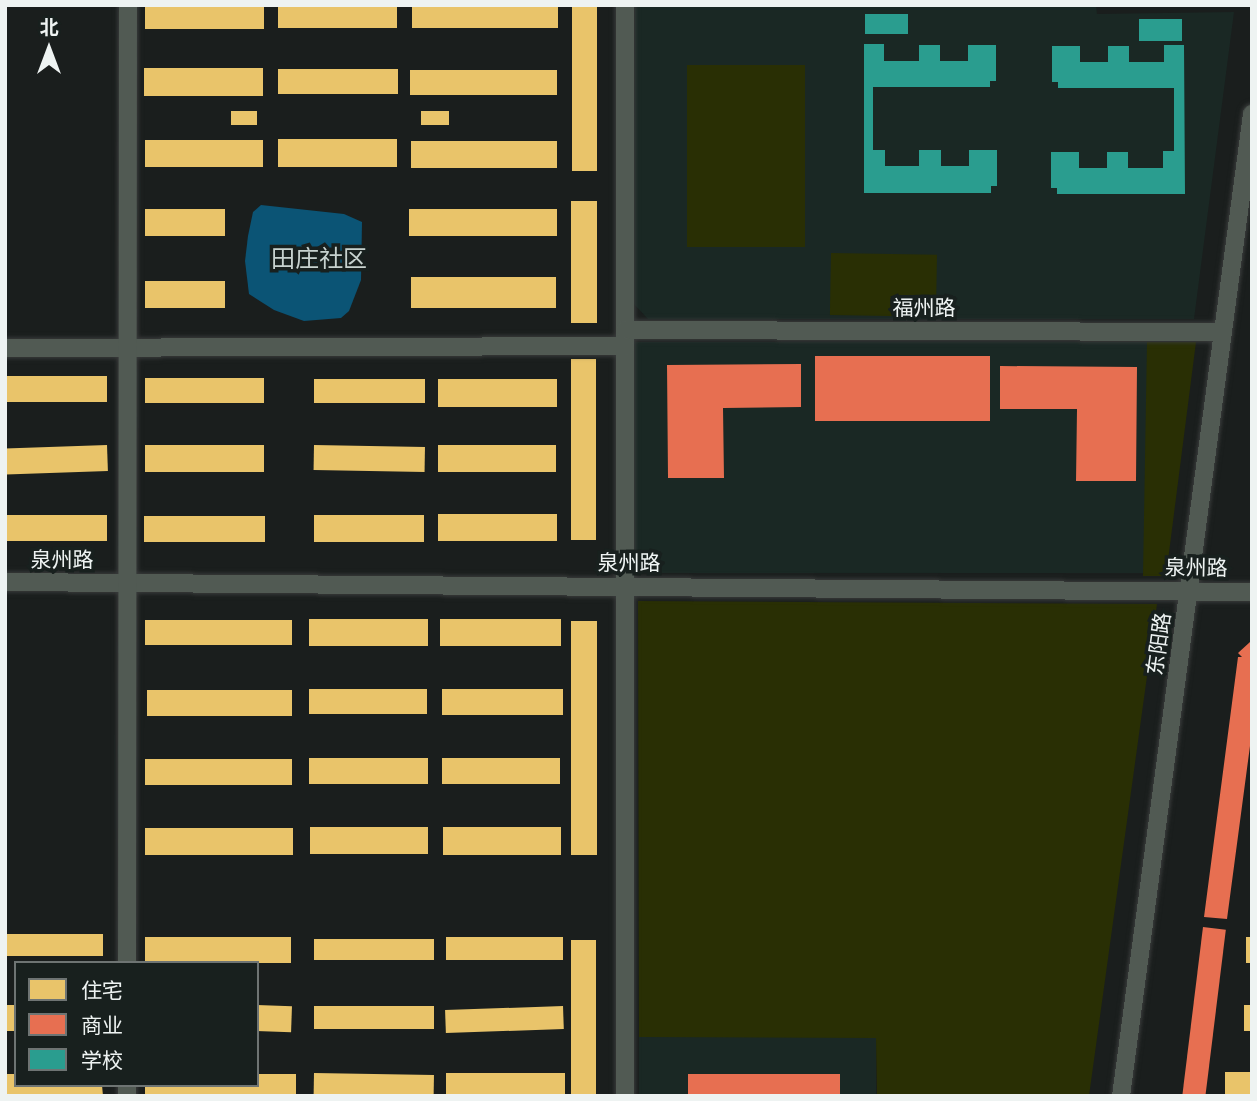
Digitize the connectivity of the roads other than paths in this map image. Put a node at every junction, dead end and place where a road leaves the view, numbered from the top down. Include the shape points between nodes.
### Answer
1 (128, 5) edge
2 (625, 5) edge
3 (1252, 114) edge
4 (1222, 332) junction
5 (625, 338) junction
6 (5, 348) edge
7 (128, 348) junction
8 (5, 582) edge
9 (128, 583) junction
10 (625, 585) junction
11 (1189, 591) junction
12 (1252, 592) edge
13 (127, 961) edge
14 (625, 1096) edge
15 (1121, 1096) edge

1 - 7 street
2 - 5 street
3 - 4 street, 东阳路
4 - 5 street, 福州路
4 - 11 street, 东阳路
5 - 7 street, 福州路
5 - 10 street
6 - 7 street, 福州路
7 - 9 street
8 - 9 street, 泉州路
9 - 10 street, 泉州路
9 - 13 street
10 - 11 street, 泉州路
10 - 14 street
11 - 12 street, 泉州路
11 - 15 street, 东阳路

